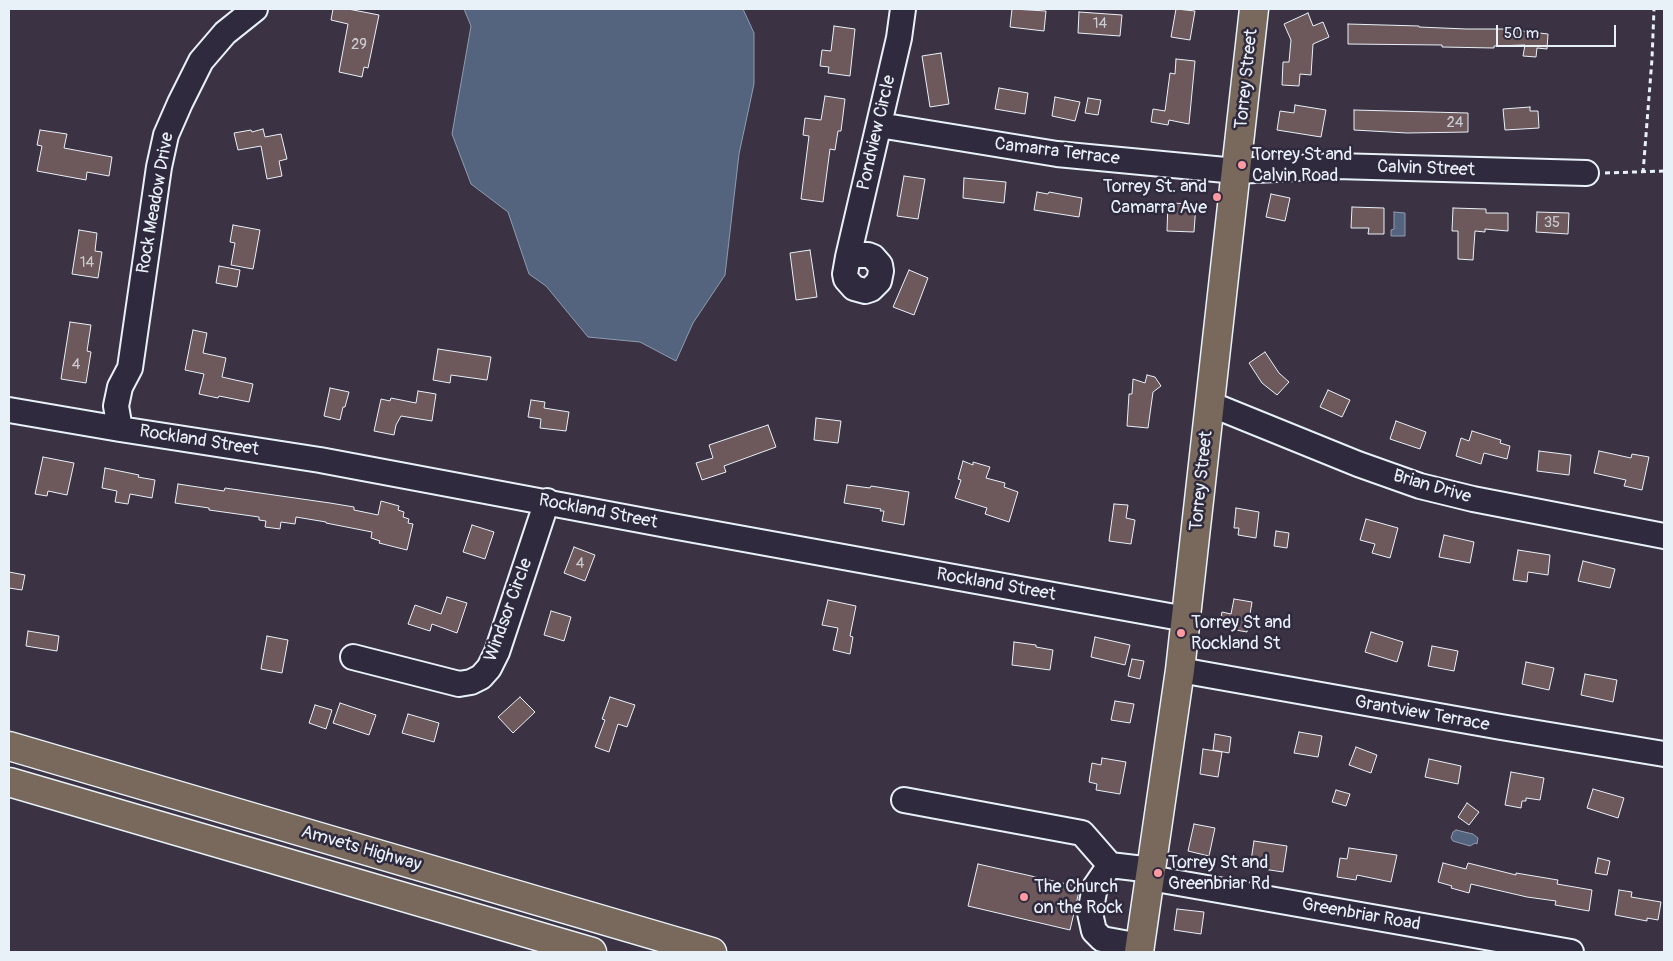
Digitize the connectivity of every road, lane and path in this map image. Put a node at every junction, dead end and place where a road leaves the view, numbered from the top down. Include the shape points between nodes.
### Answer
1 (256, 9) edge
2 (903, 9) edge
3 (1254, 9) edge
4 (1654, 9) edge
5 (879, 125) junction
6 (1236, 171) junction
7 (1664, 171) edge
8 (1586, 173) joint
9 (1643, 173) junction
10 (848, 256) dead end
11 (1210, 404) junction
12 (9, 410) edge
13 (120, 429) junction
14 (547, 501) junction
15 (1664, 536) edge
16 (1186, 618) junction
17 (353, 657) dead end
18 (1180, 670) junction
19 (9, 746) edge
20 (1664, 754) edge
21 (9, 782) edge
22 (904, 800) dead end
23 (1110, 864) junction
24 (1151, 874) junction
25 (1140, 949) edge
26 (592, 952) edge
27 (712, 952) edge
28 (1571, 952) edge

1 - 13 street, Rock Meadow Drive via 225,33 201,61 166,135 130,368 120,387 116,406
2 - 5 street, Pondview Circle
3 - 6 main road, Torrey Street
4 - 9 path
5 - 6 street, Camarra Terrace via 1057,154
5 - 10 street, Pondview Circle
6 - 8 street, Calvin Street via 1336,166
6 - 11 main road, Torrey Street
7 - 9 path
8 - 9 path
11 - 15 street, Brian Drive via 1420,486
11 - 16 main road, Torrey Street
12 - 13 street, Rockland Street
13 - 14 street, Rockland Street via 320,460
14 - 16 street, Rockland Street
14 - 17 street, Windsor Circle via 497,652 481,677 460,684
16 - 18 main road, Torrey Street
18 - 20 street, Grantview Terrace
18 - 24 main road, Torrey Street
19 - 27 main road, Amvets Highway
21 - 26 main road, Amvets Highway
22 - 23 street via 1082,833
23 - 24 street, Greenbriar Road
23 - 25 street via 1095,887 1090,913 1094,930 1102,939
24 - 25 main road, Torrey Street
24 - 28 street, Greenbriar Road

